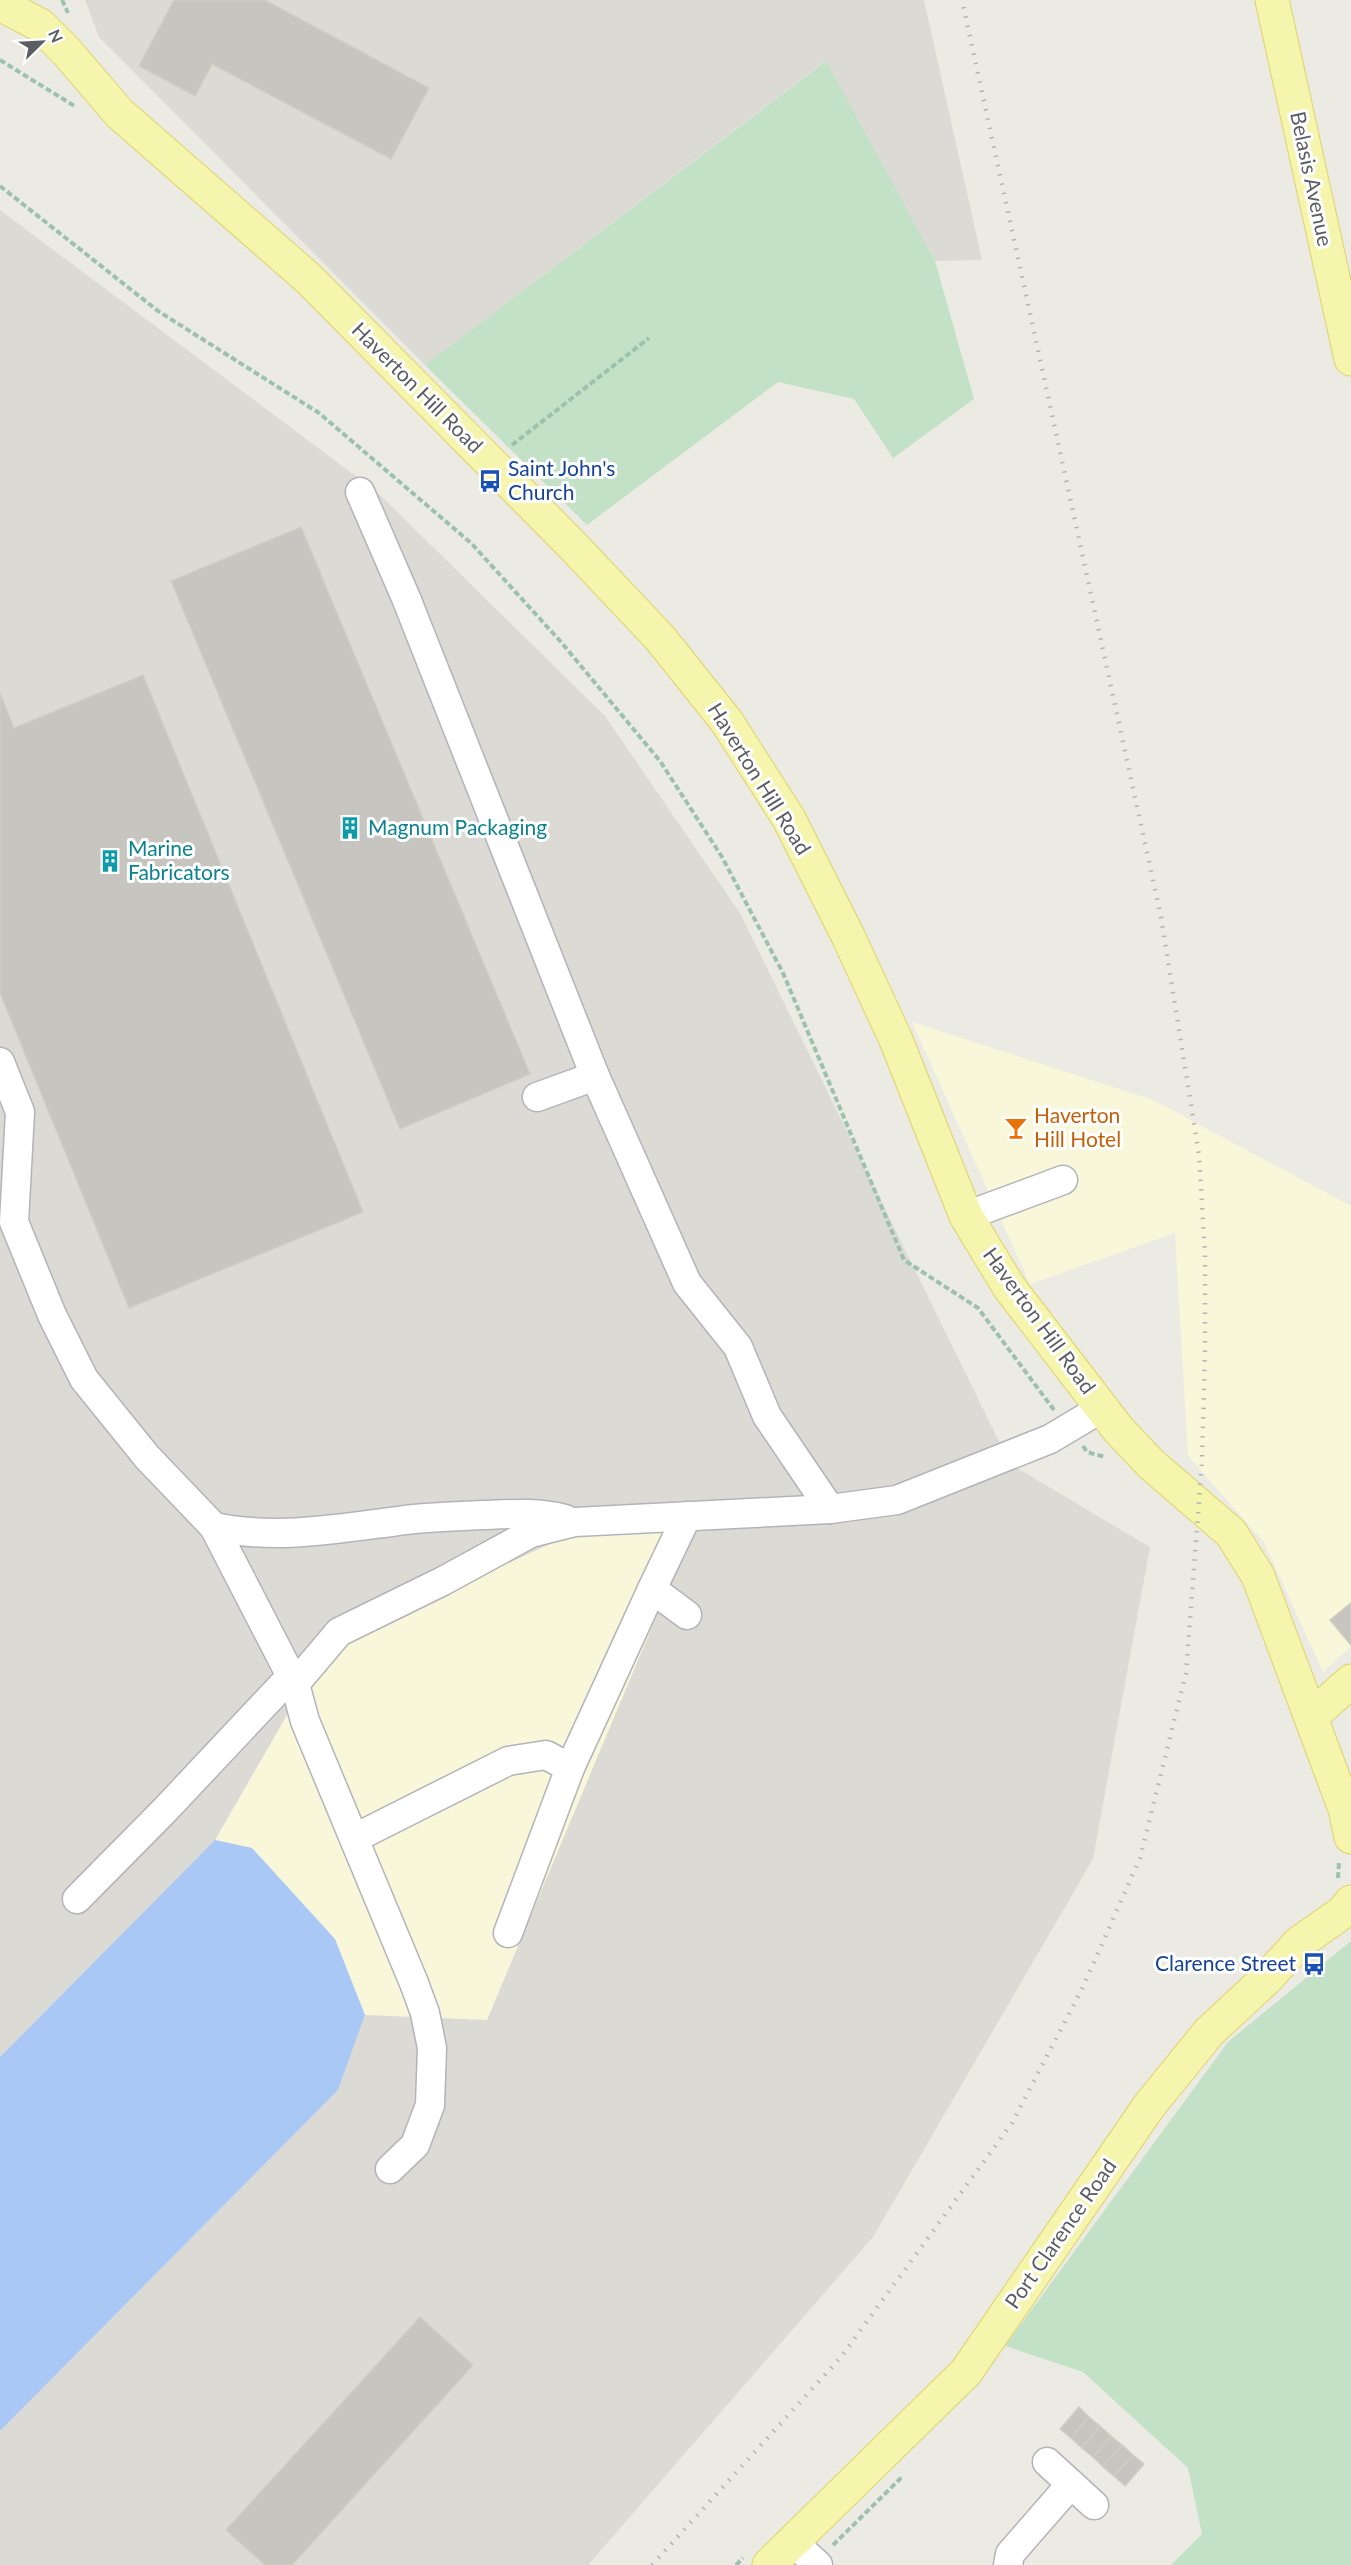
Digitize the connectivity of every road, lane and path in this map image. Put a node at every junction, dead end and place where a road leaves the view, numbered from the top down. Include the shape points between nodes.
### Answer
1 (47, 0) edge
2 (1272, 0) edge
3 (0, 4) edge
4 (67, 52) junction
5 (0, 186) edge
6 (649, 338) dead end
7 (1351, 359) edge
8 (490, 462) junction
9 (360, 492) dead end
10 (0, 1062) edge
11 (595, 1076) junction
12 (537, 1098) dead end
13 (1064, 1180) dead end
14 (966, 1216) junction
15 (1102, 1408) junction
16 (1068, 1428) junction
17 (1110, 1458) dead end
18 (830, 1509) junction
19 (687, 1516) junction
20 (575, 1522) junction
21 (214, 1527) junction
22 (652, 1589) junction
23 (687, 1615) dead end
24 (293, 1680) junction
25 (1351, 1681) edge
26 (1311, 1717) junction
27 (570, 1768) junction
28 (355, 1838) junction
29 (1346, 1845) edge
30 (1341, 1893) edge
31 (77, 1899) dead end
32 (508, 1933) dead end
33 (390, 2169) dead end
34 (1047, 2462) dead end
35 (1071, 2484) junction
36 (1094, 2505) dead end
37 (793, 2542) junction
38 (769, 2565) edge
39 (818, 2565) edge
40 (1008, 2565) edge

1 - 4 main road, Haverton Hill Road
2 - 7 main road, Belasis Avenue
3 - 4 main road, Haverton Hill Road via 40,25
4 - 8 main road, Haverton Hill Road via 119,113 309,279
5 - 16 path via 158,311 319,413 471,543 561,642 660,761 722,857 783,973 904,1260 978,1308
6 - 8 path
8 - 14 main road, Haverton Hill Road via 660,638 727,722 789,819 896,1040
9 - 11 street via 406,598
10 - 21 street via 20,1112 14,1222 52,1315 84,1378 147,1457
11 - 12 street
11 - 18 street via 687,1283 738,1347 767,1416
13 - 14 street
14 - 15 main road, Haverton Hill Road via 1009,1287
15 - 16 street
15 - 26 main road, Haverton Hill Road via 1151,1464 1231,1533 1258,1576
16 - 17 path via 1087,1452
16 - 18 street via 1050,1439 897,1500
18 - 19 street
19 - 20 street
19 - 22 street
20 - 21 street via 546,1514 507,1514 416,1519 316,1533 236,1532
20 - 24 street via 531,1533 339,1632
21 - 24 street
22 - 23 street
22 - 27 street
24 - 28 street via 305,1721
24 - 31 street
25 - 26 main road
26 - 29 main road via 1345,1809
27 - 28 street via 546,1755 508,1761
27 - 32 street
28 - 33 street via 414,1983 432,2048 430,2105 415,2145
29 - 30 path via 1338,1877
30 - 37 main road, Port Clarence Road via 1343,1912 1299,1943 1209,2032 1149,2106 966,2372
34 - 35 street
35 - 36 street
35 - 40 street via 1010,2554
37 - 38 main road, Port Clarence Road
37 - 39 street

